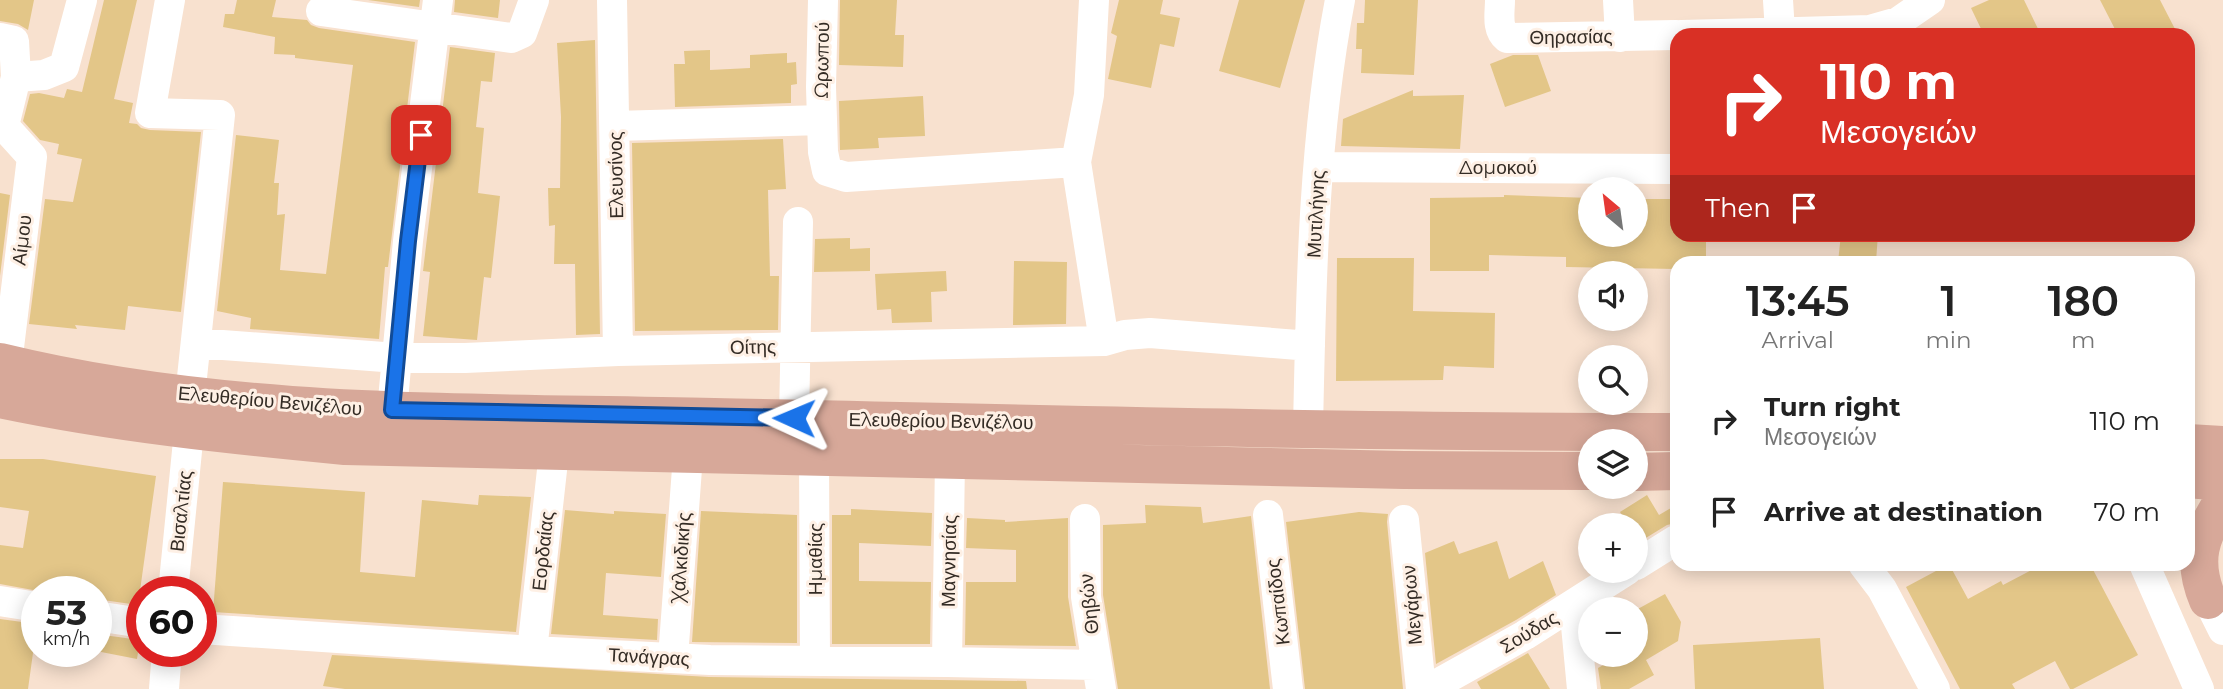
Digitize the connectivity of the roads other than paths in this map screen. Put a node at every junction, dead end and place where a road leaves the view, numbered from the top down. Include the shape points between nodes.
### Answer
1 (82, 0) edge
2 (170, 0) edge
3 (534, 0) edge
4 (612, 0) edge
5 (823, 0) edge
6 (1094, 0) edge
7 (1340, 0) edge
8 (1500, 0) edge
9 (1618, 0) edge
10 (1778, 0) edge
11 (1930, 0) edge
12 (321, 11) dead end
13 (436, 14) edge
14 (1780, 28) edge
15 (1877, 28) edge
16 (1670, 35) edge
17 (1620, 37) junction
18 (0, 38) edge
19 (16, 77) junction
20 (822, 120) junction
21 (615, 125) junction
22 (2, 127) edge
23 (1076, 162) junction
24 (1319, 167) junction
25 (1670, 169) edge
26 (798, 222) dead end
27 (1104, 341) junction
28 (196, 343) junction
29 (796, 346) junction
30 (1310, 346) junction
31 (618, 351) junction
32 (397, 358) junction
33 (2, 375) edge
34 (392, 410) junction
35 (189, 413) junction
36 (794, 418) junction
37 (1308, 429) junction
38 (1670, 432) edge
39 (2195, 443) edge
40 (2223, 445) edge
41 (554, 452) junction
42 (688, 455) junction
43 (814, 456) junction
44 (950, 460) junction
45 (1578, 471) edge
46 (1670, 471) edge
47 (1648, 472) edge
48 (2195, 480) edge
49 (2223, 482) edge
50 (2223, 501) edge
51 (1268, 515) dead end
52 (1085, 519) dead end
53 (1404, 520) dead end
54 (1670, 544) edge
55 (1648, 558) edge
56 (1868, 571) edge
57 (2147, 571) edge
58 (2194, 571) edge
59 (174, 576) edge
60 (1607, 583) edge
61 (0, 601) edge
62 (21, 604) edge
63 (1574, 604) junction
64 (2216, 615) edge
65 (217, 630) edge
66 (532, 651) junction
67 (673, 658) junction
68 (815, 661) junction
69 (947, 662) junction
70 (166, 667) edge
71 (1099, 677) edge
72 (164, 689) edge
73 (1288, 689) edge
74 (1421, 689) edge
75 (1428, 689) edge
76 (1582, 689) edge
77 (1935, 689) edge
78 (2199, 689) edge

1 - 19 street via 64,67 44,75
2 - 28 street, Βισαλτίας via 150,113 220,116
3 - 13 street via 522,33 510,38
4 - 21 street, Ελευσίνος
5 - 20 street, Ωρωπού
6 - 23 street via 1090,95
7 - 24 street, Μυτιλήνης
8 - 17 street, Θηρασίας via 1499,27 1507,38
9 - 17 street
10 - 14 street
11 - 15 street, Θηρασίας via 1898,22
12 - 13 street
13 - 32 street
16 - 17 street, Θηρασίας
18 - 19 street via 14,41
19 - 22 street
20 - 21 street
20 - 23 street, Ωρωπού via 827,170 846,177
21 - 31 street, Ελευσίνος
22 - 33 street, Αίμου via 32,157
23 - 27 street
24 - 25 street, Δομοκού
24 - 30 street, Μυτιλήνης
26 - 29 street
27 - 29 street, Οίτης
27 - 30 street, Οίτης via 1150,333
28 - 32 street, Οίτης
28 - 35 street, Βισαλτίας
29 - 31 street, Οίτης
29 - 36 street
30 - 37 street, Μυτιλήνης
31 - 32 street, Οίτης
32 - 34 street
33 - 35 main road, Ελευθερίου Βενιζέλου via 95,418
34 - 35 main road, Ελευθερίου Βενιζέλου
34 - 36 main road, Ελευθερίου Βενιζέλου
35 - 41 main road, Ελευθερίου Βενιζέλου via 345,446
35 - 59 street, Βισαλτίας
36 - 37 main road, Ελευθερίου Βενιζέλου
37 - 38 main road, Ελευθερίου Βενιζέλου
39 - 40 main road
41 - 42 main road, Ελευθερίου Βενιζέλου
41 - 66 street, Εορδαίας
42 - 43 main road, Ελευθερίου Βενιζέλου
42 - 67 street, Χαλκιδικής
43 - 44 main road, Ελευθερίου Βενιζέλου
43 - 68 street, Ημαθίας
44 - 45 main road, Ελευθερίου Βενιζέλου
44 - 69 street, Μαγνησίας
46 - 47 main road
48 - 49 main road
50 - 64 main road via 2199,552 2199,575
51 - 73 street, Κωπαίδος
52 - 71 street, Θηβών via 1086,597
53 - 74 street, Μεγάρων
54 - 55 street
56 - 77 street
57 - 78 street
58 - 64 street
60 - 63 street, Σούδας
61 - 62 street
63 - 75 street, Σούδας
63 - 76 street
65 - 66 street, Τανάγρας
66 - 67 street, Τανάγρας
67 - 68 street, Τανάγρας
68 - 69 street, Τανάγρας
69 - 71 street, Τανάγρας
70 - 72 street

